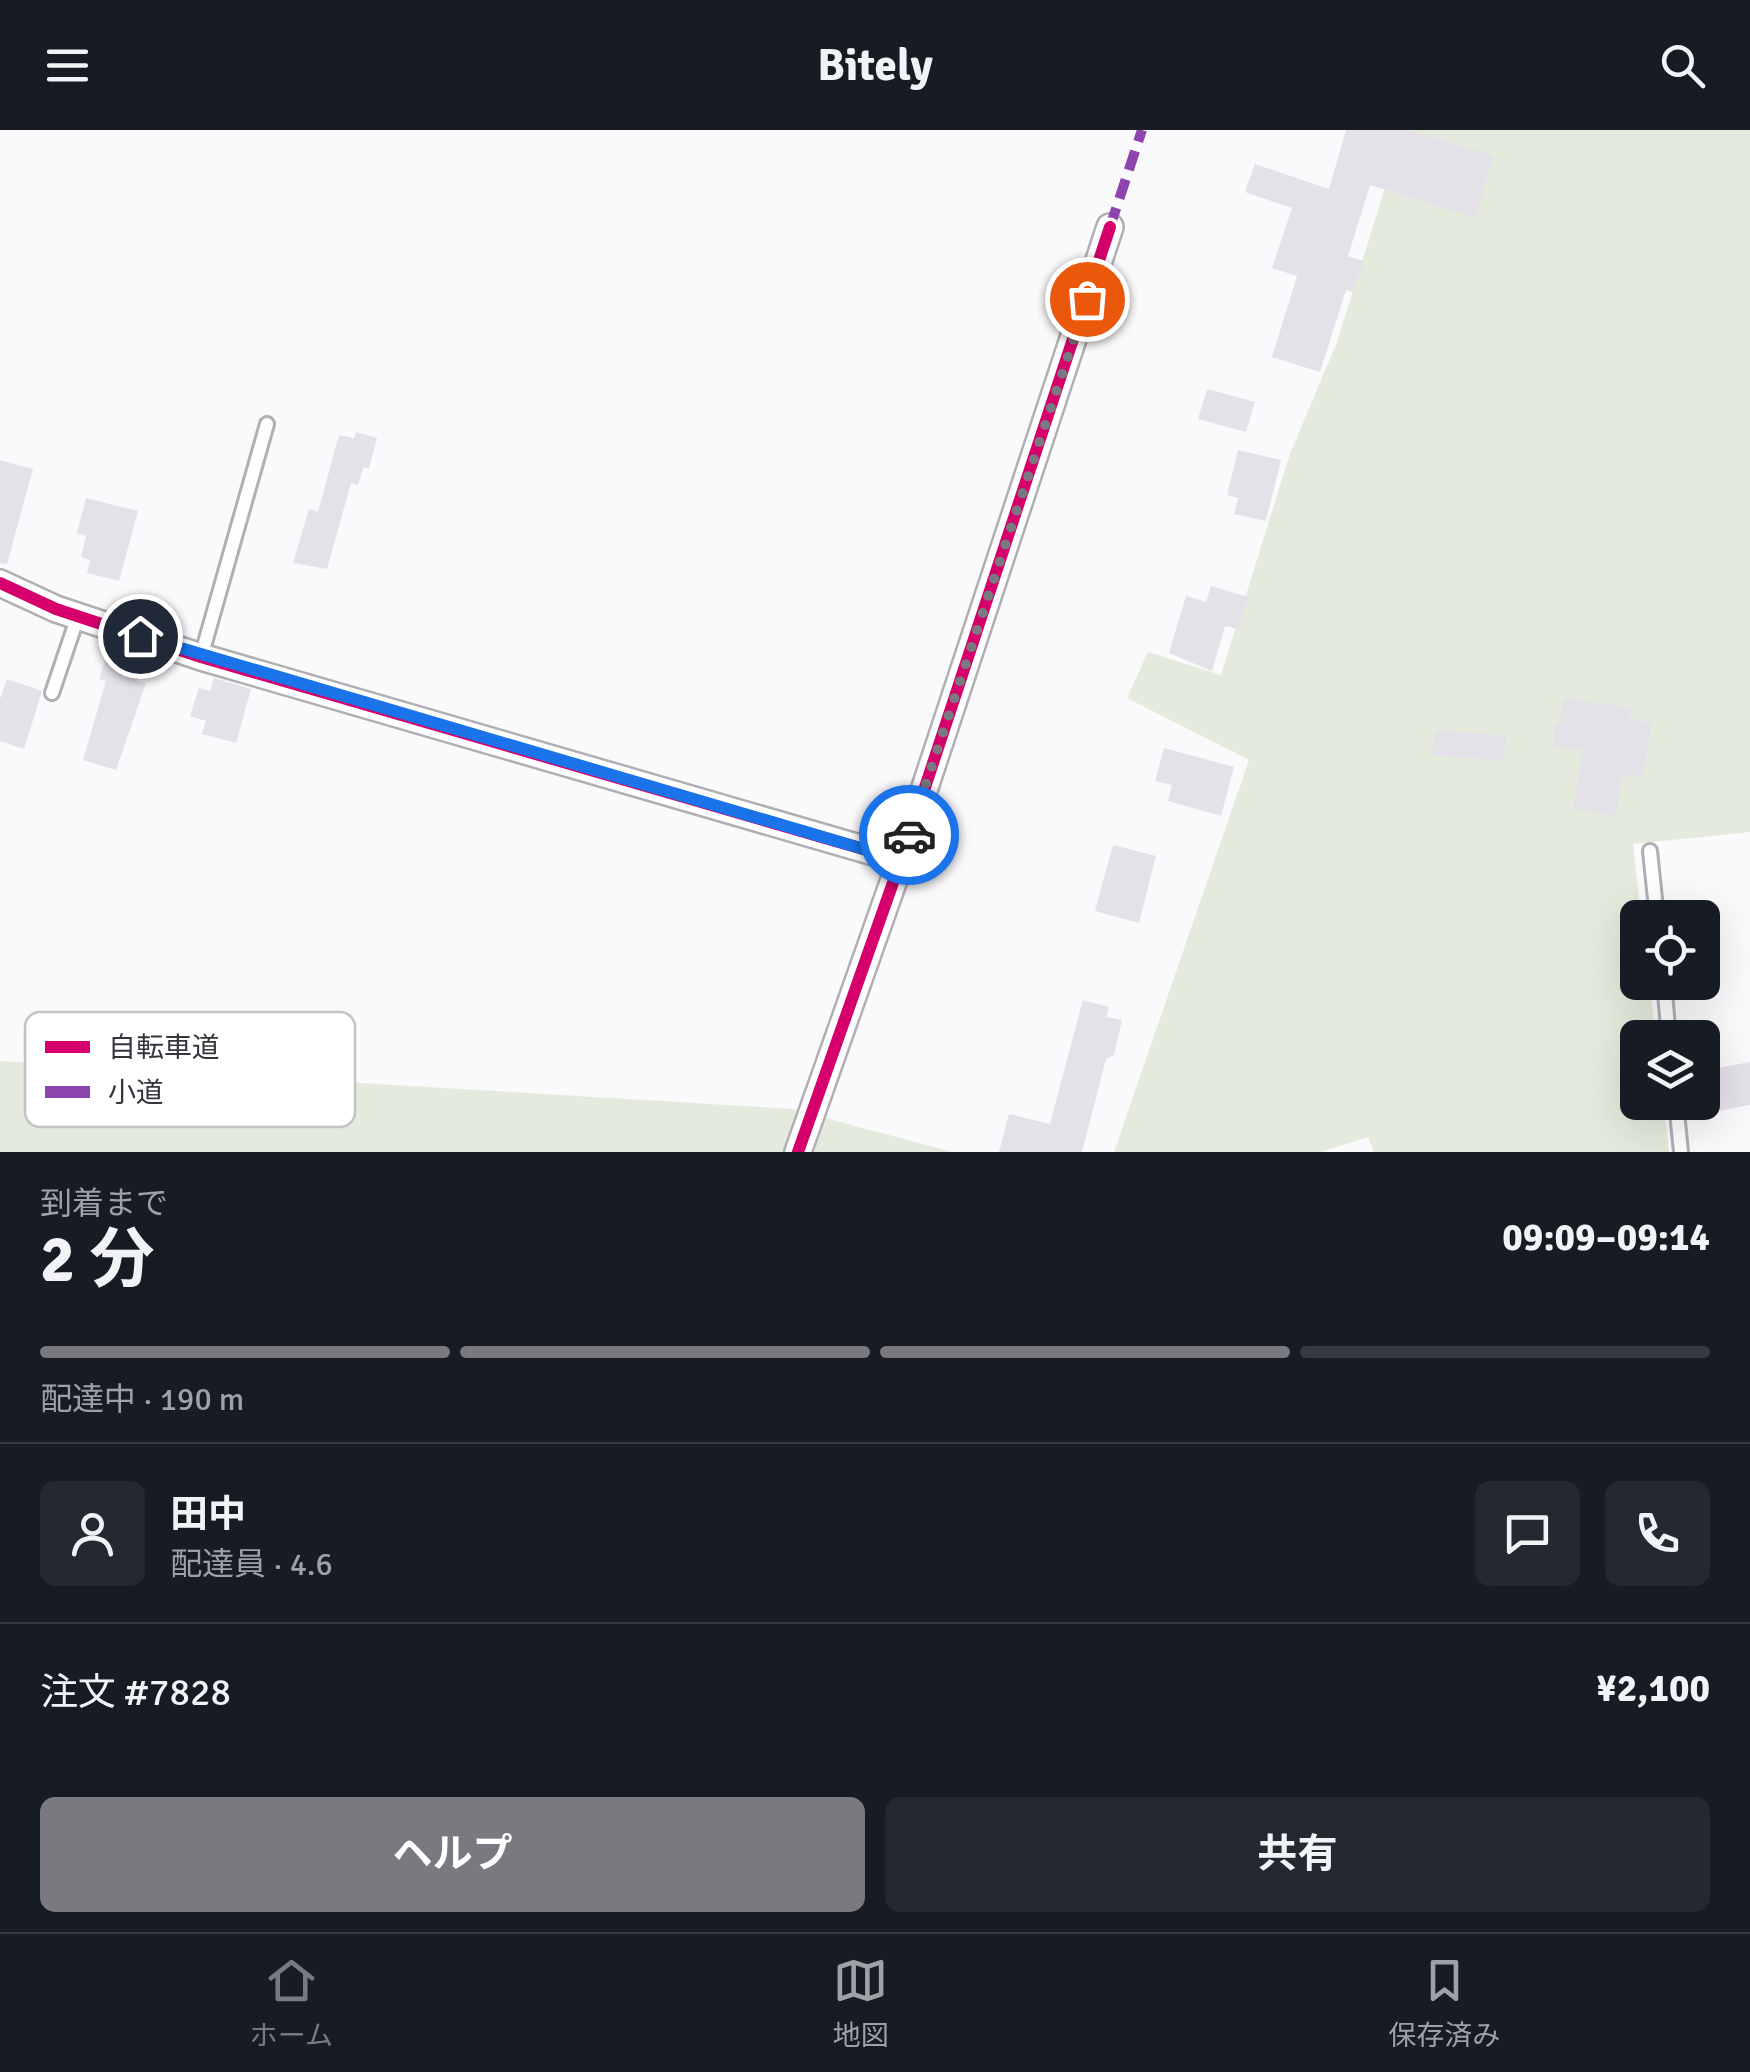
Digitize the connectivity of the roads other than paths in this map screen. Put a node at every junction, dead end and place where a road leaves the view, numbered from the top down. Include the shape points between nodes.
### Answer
1 (1110, 227) dead end
2 (267, 424) dead end
3 (0, 583) edge
4 (78, 616) junction
5 (201, 657) junction
6 (52, 692) dead end
7 (1650, 851) dead end
8 (901, 860) junction
9 (1655, 900) edge
10 (1678, 1120) edge
11 (798, 1152) edge
12 (1681, 1152) edge

1 - 8 street
2 - 5 lane
3 - 4 street
4 - 5 street
4 - 6 lane
5 - 8 street
7 - 9 lane
8 - 11 street
10 - 12 lane

